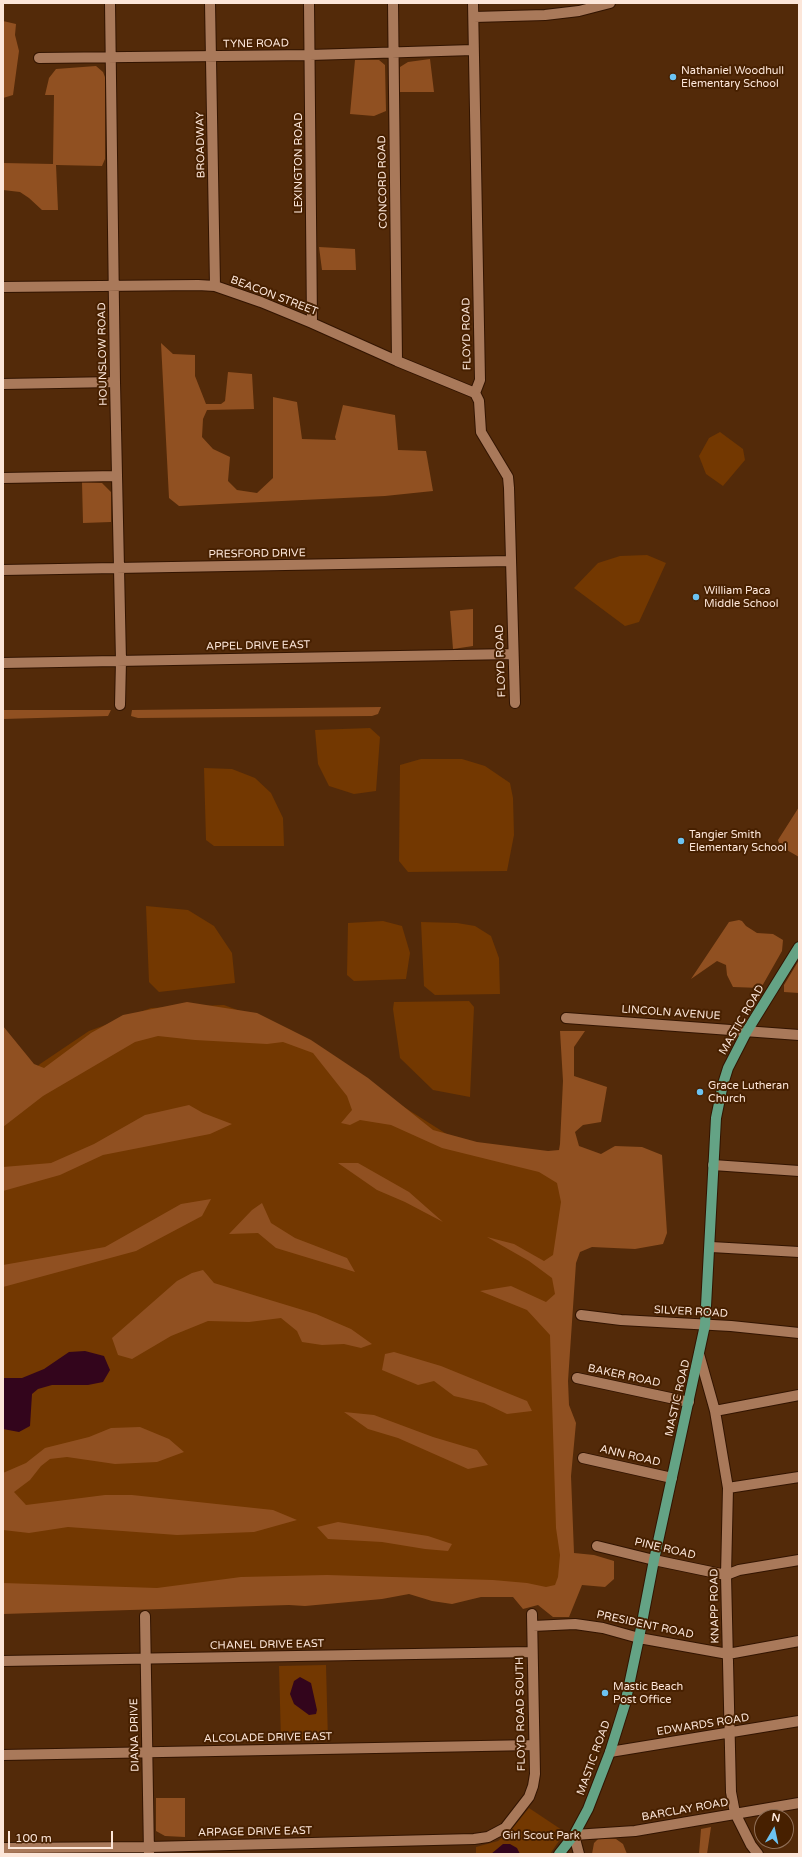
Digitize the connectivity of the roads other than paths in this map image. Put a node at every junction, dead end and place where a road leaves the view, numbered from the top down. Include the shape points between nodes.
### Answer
1 (110, 3) edge
2 (210, 3) edge
3 (309, 3) edge
4 (393, 3) edge
5 (473, 3) edge
6 (610, 3) edge
7 (474, 17) junction
8 (473, 50) junction
9 (394, 53) junction
10 (310, 55) junction
11 (212, 56) junction
12 (39, 58) dead end
13 (111, 58) junction
14 (114, 285) junction
15 (215, 286) junction
16 (3, 287) edge
17 (312, 323) junction
18 (397, 361) junction
19 (115, 382) junction
20 (3, 384) edge
21 (475, 393) junction
22 (117, 476) junction
23 (3, 478) edge
24 (511, 561) junction
25 (119, 568) junction
26 (3, 570) edge
27 (513, 654) junction
28 (121, 661) junction
29 (3, 663) edge
30 (515, 703) dead end
31 (120, 705) dead end
32 (799, 947) edge
33 (566, 1018) dead end
34 (747, 1031) junction
35 (799, 1035) edge
36 (713, 1165) junction
37 (799, 1172) edge
38 (711, 1247) junction
39 (799, 1252) edge
40 (581, 1316) dead end
41 (705, 1324) junction
42 (799, 1333) edge
43 (700, 1354) junction
44 (577, 1378) dead end
45 (799, 1395) edge
46 (689, 1402) junction
47 (715, 1411) junction
48 (584, 1458) dead end
49 (799, 1477) edge
50 (672, 1478) junction
51 (728, 1488) junction
52 (597, 1546) dead end
53 (654, 1560) junction
54 (799, 1560) edge
55 (726, 1575) junction
56 (532, 1614) dead end
57 (145, 1616) dead end
58 (533, 1626) junction
59 (639, 1638) junction
60 (799, 1641) edge
61 (532, 1652) junction
62 (728, 1654) junction
63 (146, 1659) junction
64 (3, 1661) edge
65 (799, 1721) edge
66 (730, 1733) junction
67 (534, 1745) junction
68 (147, 1752) junction
69 (610, 1752) junction
70 (3, 1755) edge
71 (799, 1803) edge
72 (735, 1813) junction
73 (505, 1828) joint
74 (574, 1835) junction
75 (3, 1848) edge
76 (149, 1850) edge
77 (559, 1854) edge
78 (579, 1854) edge
79 (758, 1854) edge

1 - 13 street, HOUNSLOW ROAD
2 - 11 street, BROADWAY
3 - 10 street, LEXINGTON ROAD
4 - 9 street, CONCORD ROAD
5 - 7 street, FLOYD ROAD
6 - 7 street via 545,15
7 - 8 street, FLOYD ROAD
8 - 9 street, TYNE ROAD
8 - 21 street, FLOYD ROAD via 480,380
9 - 10 street, TYNE ROAD
9 - 18 street, CONCORD ROAD
10 - 11 street, TYNE ROAD
10 - 17 street, LEXINGTON ROAD
11 - 13 street, TYNE ROAD
11 - 15 street, BROADWAY
12 - 13 street, TYNE ROAD
13 - 14 street, HOUNSLOW ROAD
14 - 15 street, BEACON STREET
14 - 16 street, BEACON STREET
14 - 19 street, HOUNSLOW ROAD
15 - 17 street, BEACON STREET
17 - 18 street, BEACON STREET
18 - 21 street, BEACON STREET
19 - 20 street
19 - 22 street, HOUNSLOW ROAD
21 - 24 street, FLOYD ROAD via 479,400 481,432 508,477
22 - 23 street
22 - 25 street, HOUNSLOW ROAD
24 - 25 street, PRESFORD DRIVE
24 - 27 street, FLOYD ROAD
25 - 26 street, PRESFORD DRIVE
25 - 28 street, HOUNSLOW ROAD
27 - 28 street, APPEL DRIVE EAST
27 - 30 street, FLOYD ROAD
28 - 29 street, APPEL DRIVE EAST
28 - 31 street, HOUNSLOW ROAD
32 - 34 main road, MASTIC ROAD
33 - 34 street, LINCOLN AVENUE
34 - 35 street, LINCOLN AVENUE
34 - 36 main road, MASTIC ROAD via 728,1068 723,1084 716,1118
36 - 37 street
36 - 38 main road, MASTIC ROAD
38 - 39 street
38 - 41 main road, MASTIC ROAD
40 - 41 street, SILVER ROAD
41 - 42 street, SILVER ROAD
41 - 43 main road, MASTIC ROAD
43 - 46 main road, MASTIC ROAD
43 - 47 street, KNAPP ROAD
44 - 46 street, BAKER ROAD
45 - 47 street
46 - 50 main road, MASTIC ROAD
47 - 51 street, KNAPP ROAD
48 - 50 street, ANN ROAD
49 - 51 street
50 - 53 main road, MASTIC ROAD
51 - 55 street, KNAPP ROAD
52 - 53 street, PINE ROAD
53 - 55 street, PINE ROAD
53 - 59 main road, MASTIC ROAD
54 - 55 street, PINE ROAD via 739,1570
55 - 62 street, KNAPP ROAD
56 - 58 street, FLOYD ROAD SOUTH
57 - 63 street, DIANA DRIVE
58 - 59 street, PRESIDENT ROAD via 575,1624 603,1628
58 - 61 street, FLOYD ROAD SOUTH
59 - 62 street, PRESIDENT ROAD
59 - 69 main road, MASTIC ROAD via 625,1704
60 - 62 street, PRESIDENT ROAD
61 - 63 street, CHANEL DRIVE EAST
61 - 67 street, FLOYD ROAD SOUTH
62 - 66 street, KNAPP ROAD
63 - 64 street, CHANEL DRIVE EAST
63 - 68 street, DIANA DRIVE
65 - 66 street, EDWARDS ROAD
66 - 69 street, EDWARDS ROAD
66 - 72 street, KNAPP ROAD via 731,1792
67 - 68 street, ALCOLADE DRIVE EAST
67 - 73 street, FLOYD ROAD SOUTH via 533,1786 529,1797
68 - 70 street, ALCOLADE DRIVE EAST
68 - 76 street, DIANA DRIVE
69 - 74 main road, MASTIC ROAD via 588,1809
71 - 72 street, BARCLAY ROAD
72 - 74 street, BARCLAY ROAD via 635,1831
72 - 79 street, KNAPP ROAD
73 - 76 street, ARPAGE DRIVE EAST via 488,1837 474,1839
74 - 77 main road, MASTIC ROAD
74 - 78 street
75 - 76 street, ARPAGE DRIVE EAST

